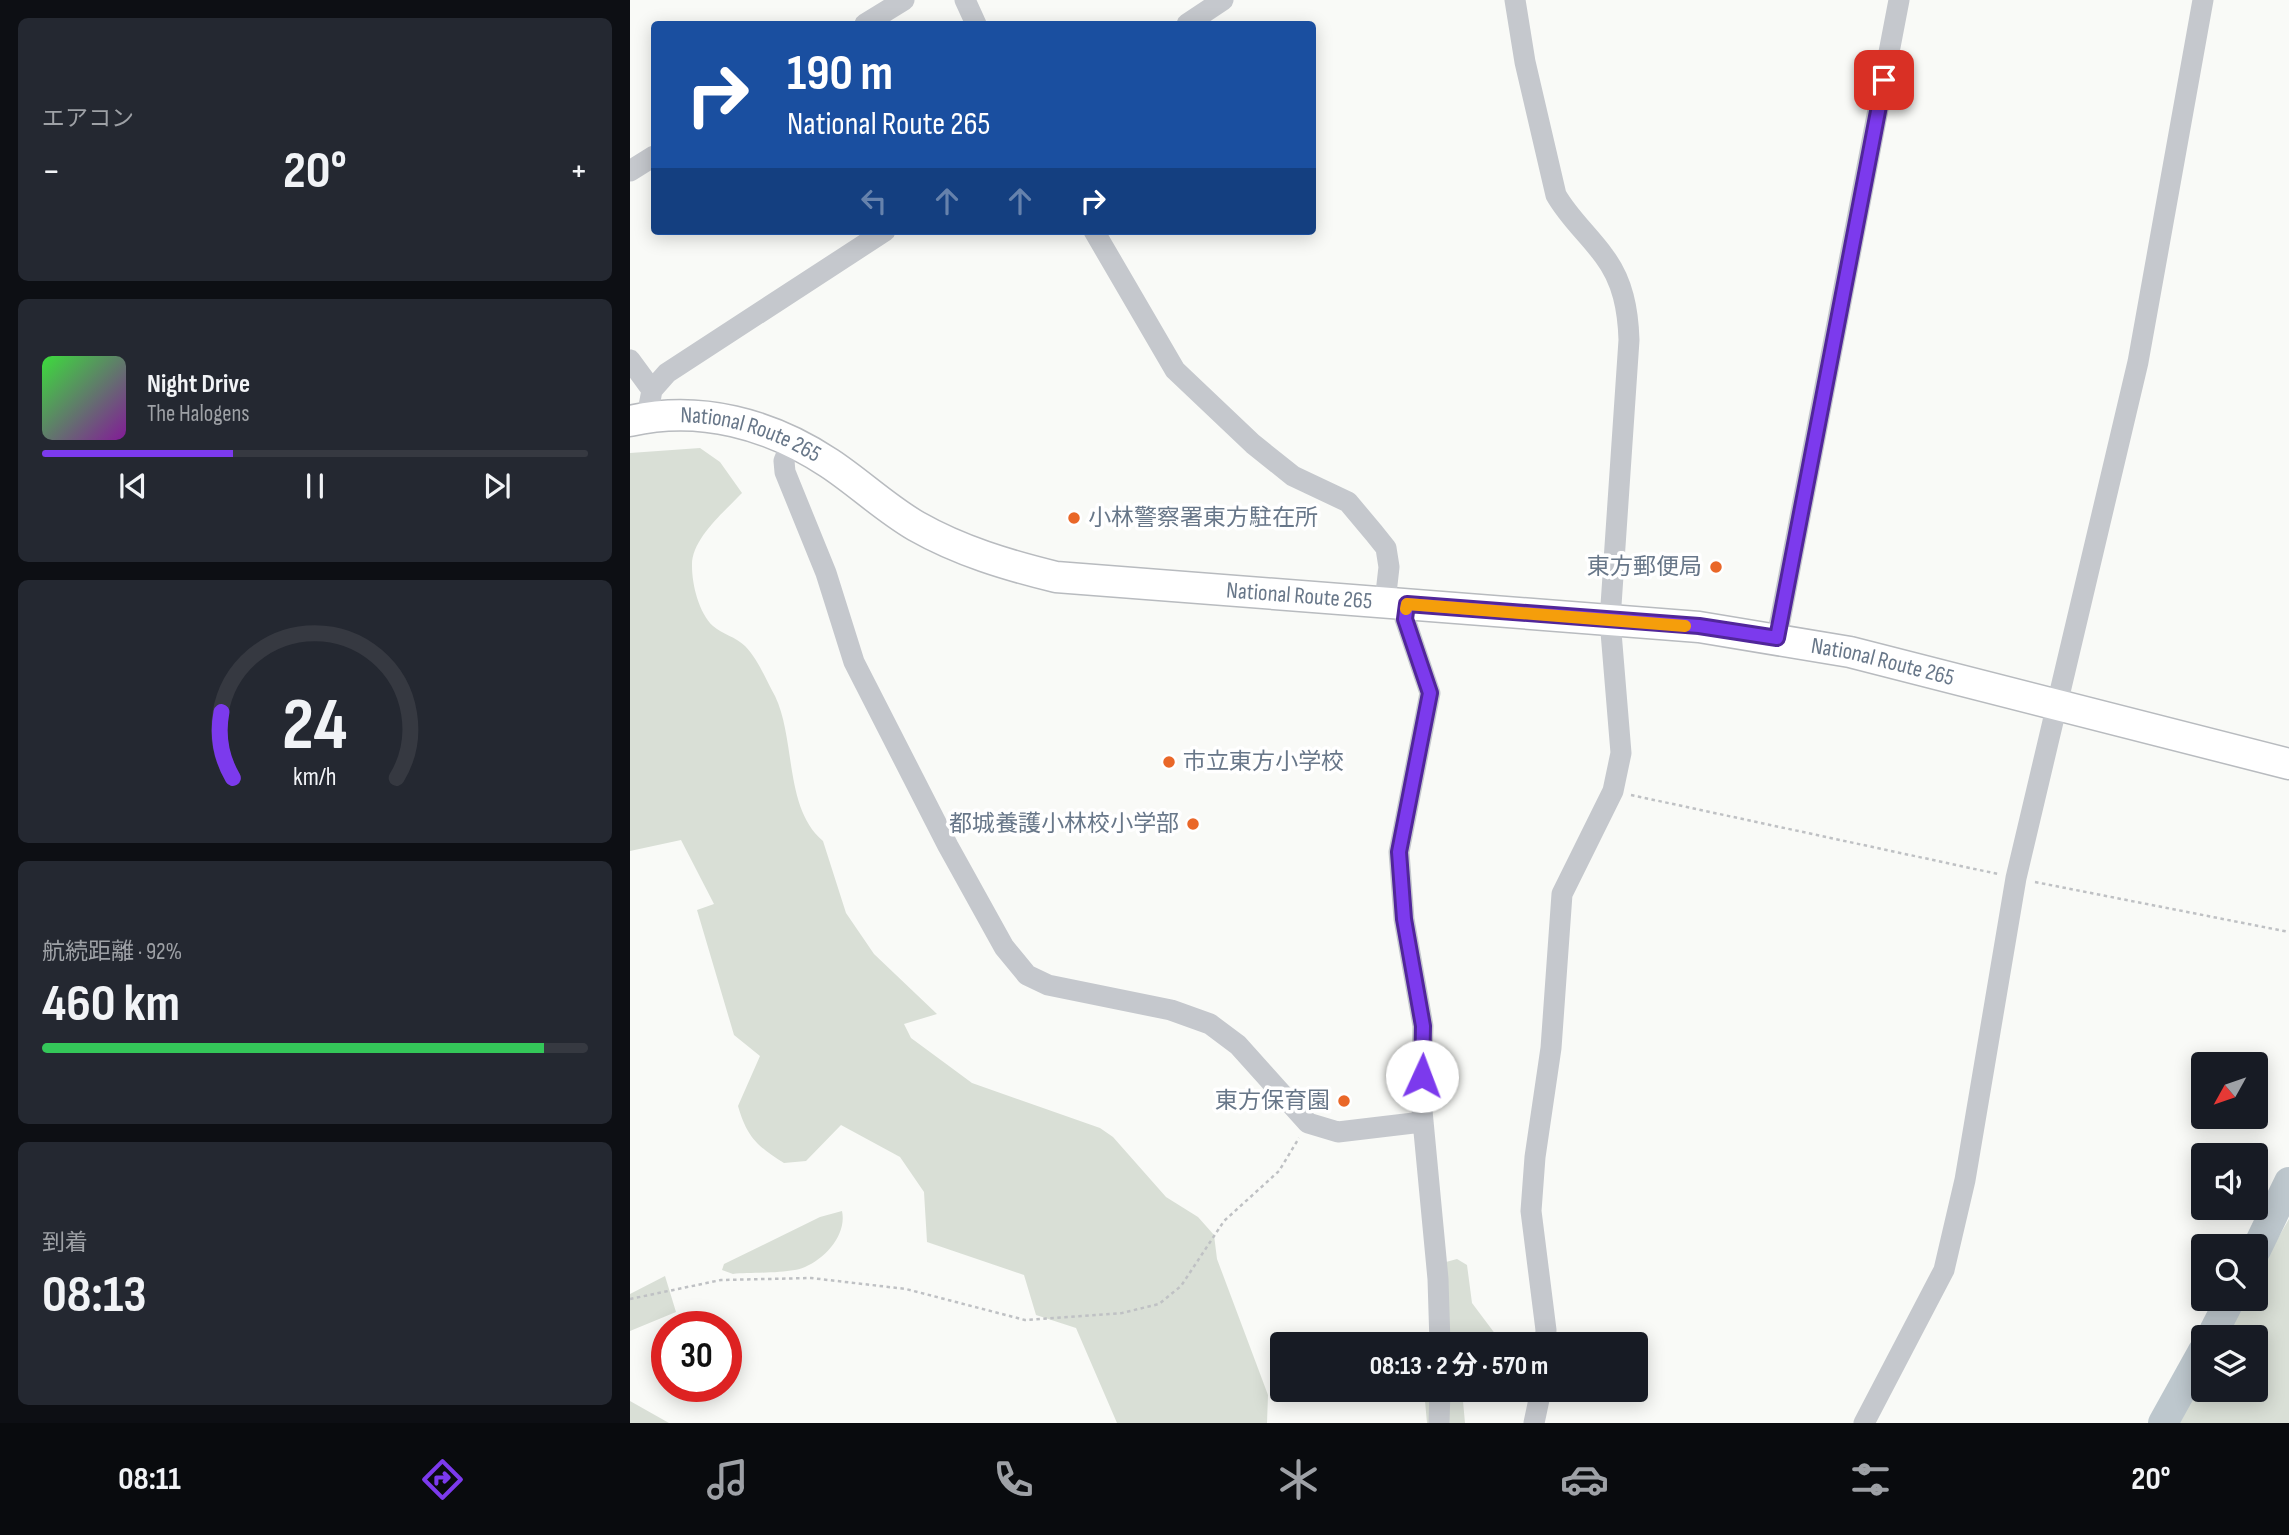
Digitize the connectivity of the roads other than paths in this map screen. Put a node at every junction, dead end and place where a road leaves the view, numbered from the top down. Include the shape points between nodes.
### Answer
1 (904, 0) edge
2 (965, 0) edge
3 (1223, 0) edge
4 (1515, 0) edge
5 (1899, 0) edge
6 (2203, 0) edge
7 (869, 21) edge
8 (975, 21) edge
9 (1192, 21) edge
10 (651, 158) edge
11 (630, 171) edge
12 (880, 235) edge
13 (1096, 235) edge
14 (630, 360) edge
15 (643, 409) edge
16 (792, 441) junction
17 (1396, 603) junction
18 (1610, 621) junction
19 (1777, 638) junction
20 (2057, 705) junction
21 (2289, 764) edge
22 (1422, 1122) junction
23 (1440, 1332) edge
24 (1546, 1332) edge
25 (1440, 1402) edge
26 (1538, 1402) edge
27 (1439, 1423) edge
28 (1534, 1423) edge
29 (1864, 1423) edge

1 - 7 street
2 - 8 street
3 - 9 street
4 - 18 street via 1556,195 1606,258 1628,313
5 - 19 street
6 - 20 street via 2138,362
10 - 11 street
12 - 15 street via 667,373
13 - 17 street via 1175,370 1253,444 1293,476 1348,502 1374,533 1385,548
14 - 15 street
15 - 16 highway, National Route 265 via 729,420
16 - 17 highway, National Route 265 via 914,524 958,548 1006,565 1056,577 1119,584
16 - 22 street via 785,472 826,573 854,662 1004,947 1027,975 1048,985 1171,1010 1210,1024 1238,1045 1308,1123 1338,1132
17 - 18 highway, National Route 265
17 - 22 street via 1430,693 1399,852 1404,919 1423,1026
18 - 19 highway, National Route 265 via 1699,626
18 - 24 street via 1621,754 1614,791 1562,894 1551,1048 1535,1157 1531,1211
19 - 20 highway, National Route 265
20 - 21 highway, National Route 265
20 - 29 street via 2016,878 1965,1180 1944,1270
22 - 23 street
25 - 27 street
26 - 28 street

